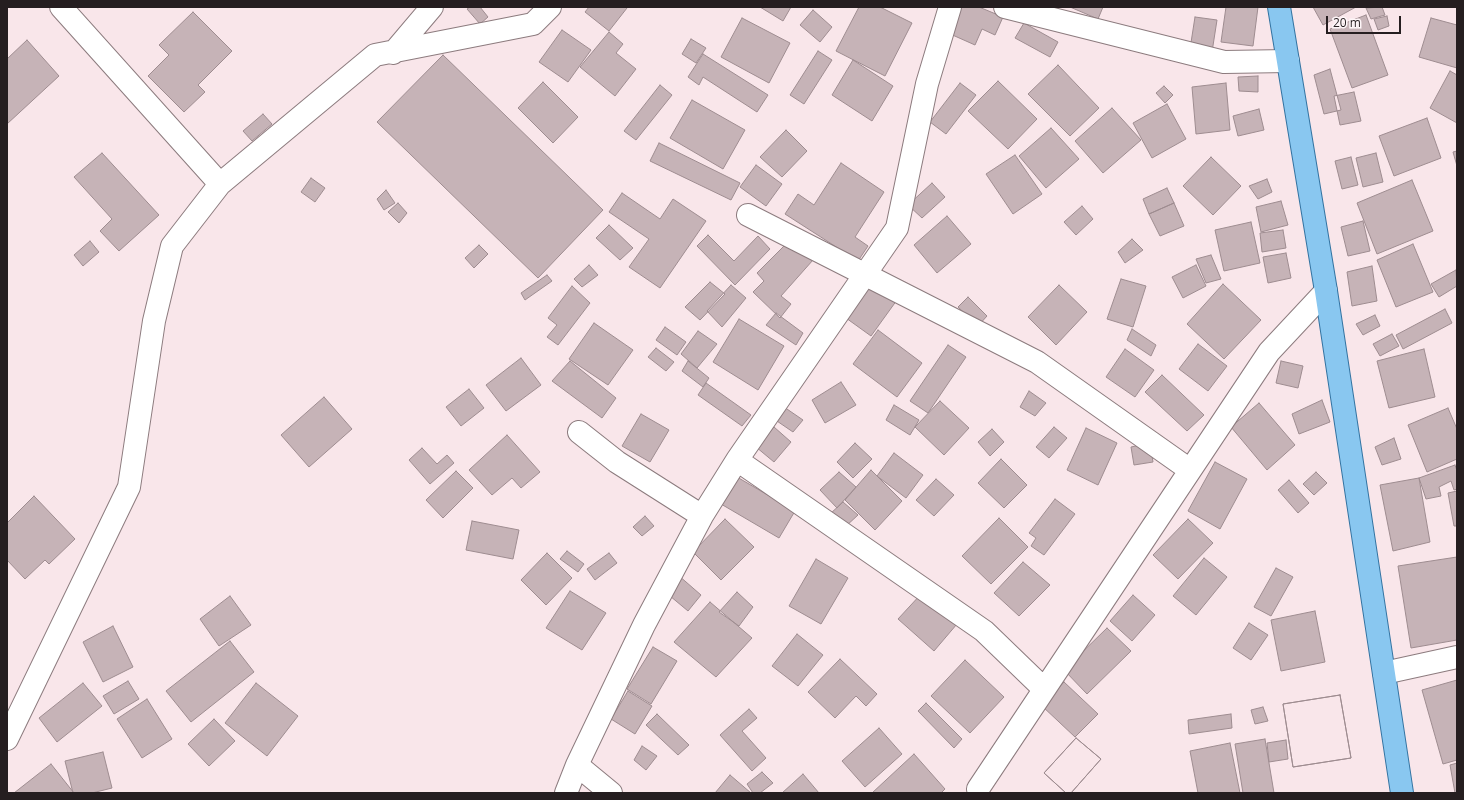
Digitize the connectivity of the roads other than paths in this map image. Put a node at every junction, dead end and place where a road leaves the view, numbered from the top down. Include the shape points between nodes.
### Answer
1 (61, 7) edge
2 (432, 7) edge
3 (550, 7) edge
4 (950, 7) edge
5 (1004, 7) edge
6 (1279, 7) edge
7 (393, 53) junction
8 (1288, 61) junction
9 (220, 184) junction
10 (748, 215) dead end
11 (867, 274) junction
12 (1326, 292) junction
13 (579, 432) dead end
14 (736, 460) junction
15 (1190, 470) junction
16 (702, 516) junction
17 (1457, 657) edge
18 (1384, 673) junction
19 (1044, 689) junction
20 (13, 718) edge
21 (7, 739) edge
22 (577, 765) junction
23 (978, 789) dead end
24 (566, 793) edge
25 (611, 793) edge
26 (1402, 793) edge

1 - 9 street
2 - 7 street
3 - 7 street via 533,24
4 - 11 street via 927,84 897,228
5 - 8 street via 1224,62
6 - 8 main road
7 - 9 street via 375,55
8 - 12 main road
9 - 20 street via 172,246 154,321 129,487
10 - 11 street
11 - 14 street
11 - 15 street via 1037,362
12 - 15 street via 1269,352
12 - 18 main road
13 - 16 street via 617,462
14 - 16 street
14 - 19 street via 984,631
15 - 19 street
16 - 22 street via 644,625
17 - 18 street
18 - 26 main road
19 - 23 street
20 - 21 street
22 - 24 street
22 - 25 street

